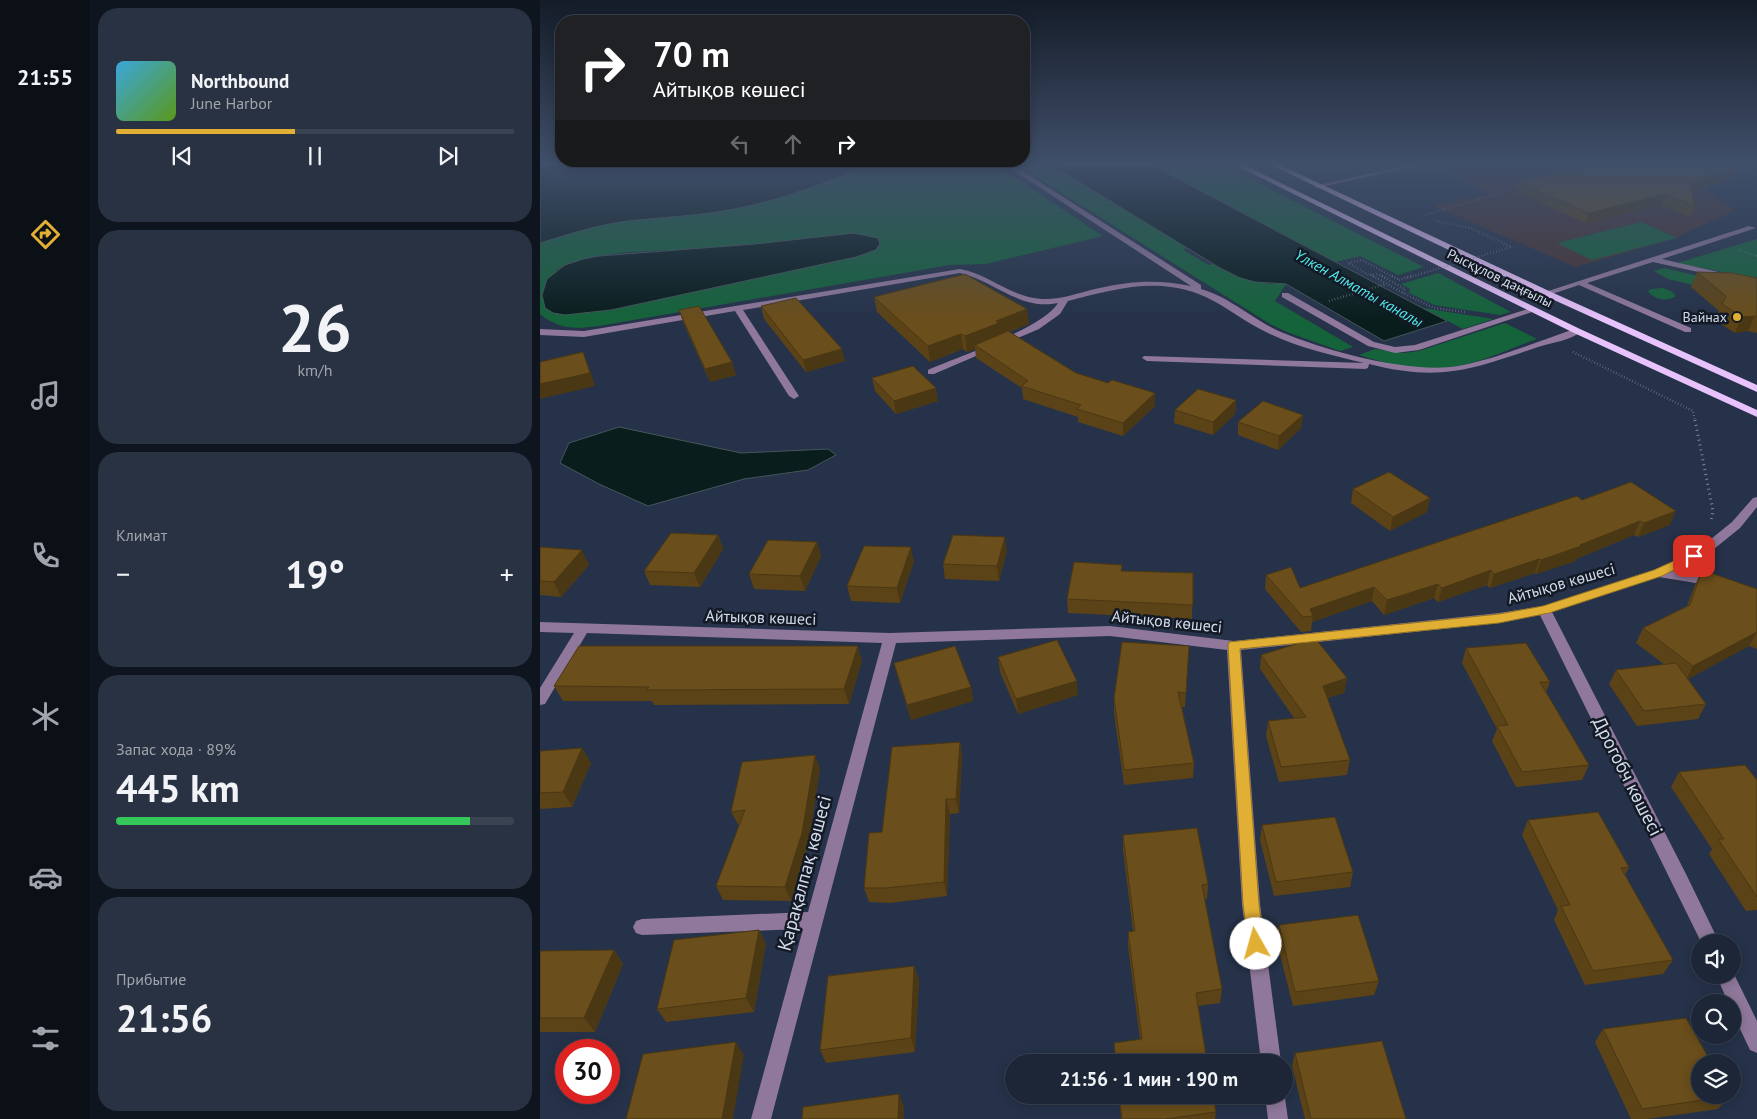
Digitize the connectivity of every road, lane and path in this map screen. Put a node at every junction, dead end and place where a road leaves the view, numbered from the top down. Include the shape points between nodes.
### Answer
1 (1086, 215) edge
2 (1340, 215) edge
3 (1362, 215) edge
4 (1379, 215) edge
5 (1425, 215) edge
6 (1428, 219) dead end
7 (1436, 220) dead end
8 (1394, 222) junction
9 (1752, 228) dead end
10 (1652, 259) junction
11 (1369, 274) junction
12 (1581, 283) junction
13 (1757, 283) edge
14 (1386, 284) junction
15 (1403, 293) junction
16 (1546, 293) junction
17 (1210, 295) junction
18 (1286, 295) dead end
19 (1065, 299) junction
20 (1324, 302) dead end
21 (737, 308) junction
22 (1534, 310) junction
23 (1506, 319) junction
24 (1608, 321) junction
25 (1577, 330) junction
26 (1688, 330) dead end
27 (540, 332) edge
28 (1549, 340) junction
29 (1371, 344) junction
30 (1345, 355) junction
31 (1148, 358) dead end
32 (1386, 367) junction
33 (931, 372) dead end
34 (1757, 389) edge
35 (794, 396) dead end
36 (1757, 414) edge
37 (1757, 500) edge
38 (1705, 550) junction
39 (1658, 573) junction
40 (1725, 585) edge
41 (1544, 610) junction
42 (540, 627) edge
43 (583, 629) junction
44 (890, 638) junction
45 (1234, 646) junction
46 (540, 700) edge
47 (813, 920) junction
48 (642, 927) dead end
49 (1706, 934) edge
50 (1729, 984) edge
51 (1757, 1043) edge
52 (1270, 1054) edge
53 (1276, 1104) edge
54 (760, 1119) edge
55 (1278, 1119) edge

1 - 17 street
2 - 22 main road, Рысқұлов даңғылы
3 - 8 main road via 1378,223
4 - 8 main road, Рысқұлов даңғылы
5 - 6 path via 1419,217
7 - 11 path, bridge via 1471,228 1511,247 1399,280 1362,260 1348,263
8 - 16 main road, Рысқұлов даңғылы
9 - 10 street
10 - 12 street
10 - 13 street
11 - 14 path
11 - 15 path via 1378,274 1398,285 1405,289
12 - 16 street
12 - 26 street
14 - 15 path
14 - 20 path
15 - 23 path via 1434,308
16 - 24 main road, Рысқұлов даңғылы
17 - 19 street via 1176,286 1146,284
17 - 30 street via 1276,333
18 - 29 street
19 - 21 street via 1028,301 973,272 960,270
19 - 33 street via 1057,312 1036,327
21 - 27 street via 584,334
21 - 35 street
22 - 23 street
22 - 25 main road, Рысқұлов даңғылы
23 - 29 street via 1416,348 1395,350
24 - 25 main road
24 - 34 main road, Рысқұлов даңғылы
25 - 28 street
25 - 36 main road, Рысқұлов даңғылы
28 - 32 street via 1459,370 1424,372
28 - 38 path via 1693,411 1713,511
29 - 30 street
30 - 32 street
31 - 32 street
37 - 38 street, Айтықов көшесі via 1736,525
38 - 39 street, Айтықов көшесі
39 - 40 street
39 - 41 street, Айтықов көшесі
41 - 45 street, Айтықов көшесі via 1499,618
41 - 49 street, Дрогобч көшесі
42 - 43 street, Айтықов көшесі
43 - 44 street, Айтықов көшесі
43 - 46 street
44 - 45 street, Айтықов көшесі via 1110,631
44 - 47 street, Қарақалпақ көшесі
45 - 52 street via 1251,904
47 - 48 street
47 - 54 street, Қарақалпақ көшесі
50 - 51 street
53 - 55 street

